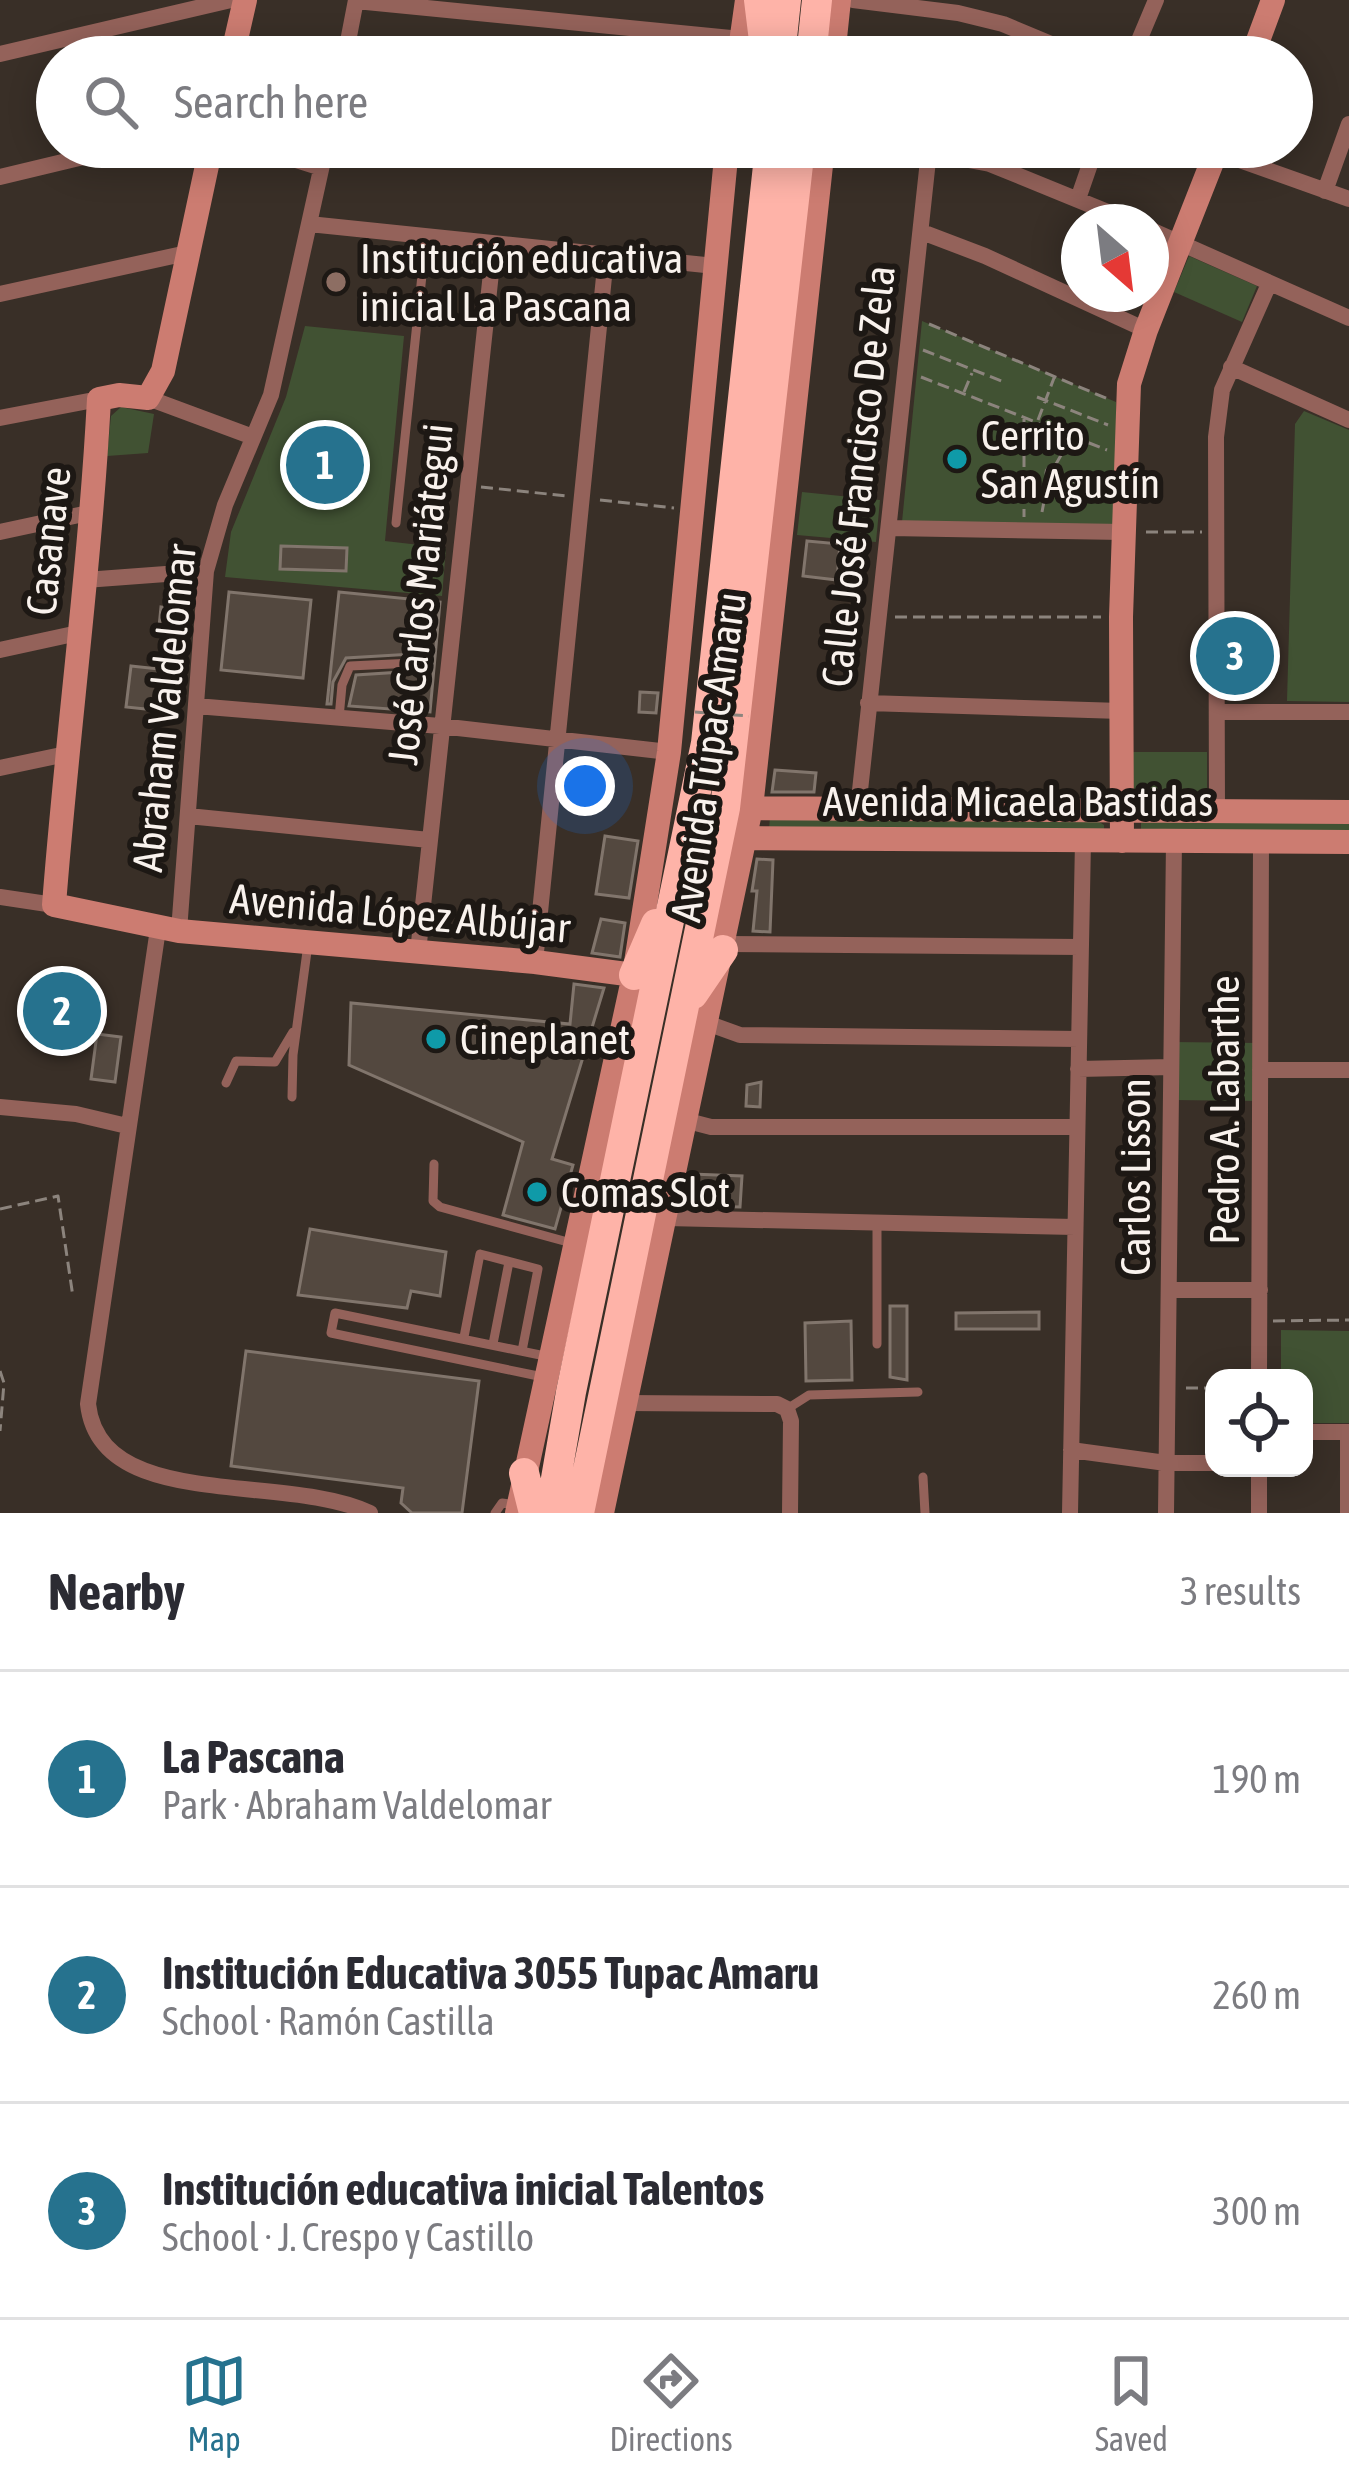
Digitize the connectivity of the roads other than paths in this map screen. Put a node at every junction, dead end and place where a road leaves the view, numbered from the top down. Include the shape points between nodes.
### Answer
1 (231, 0) edge
2 (245, 0) edge
3 (356, 0) edge
4 (747, 0) edge
5 (759, 0) edge
6 (786, 0) edge
7 (817, 0) edge
8 (839, 0) edge
9 (853, 0) edge
10 (1146, 0) edge
11 (1156, 0) edge
12 (1273, 0) edge
13 (77, 36) edge
14 (237, 36) edge
15 (349, 36) edge
16 (633, 36) edge
17 (748, 36) edge
18 (751, 36) edge
19 (782, 36) edge
20 (813, 36) edge
21 (835, 36) edge
22 (1026, 36) edge
23 (1135, 36) edge
24 (1138, 36) edge
25 (1260, 36) edge
26 (36, 46) edge
27 (0, 54) edge
28 (1349, 124) edge
29 (38, 168) edge
30 (206, 168) edge
31 (321, 168) edge
32 (725, 168) edge
33 (768, 168) edge
34 (798, 168) edge
35 (820, 168) edge
36 (928, 168) edge
37 (1000, 168) edge
38 (1089, 168) edge
39 (1210, 168) edge
40 (1266, 168) edge
41 (0, 177) edge
42 (1325, 191) junction
43 (1078, 199) junction
44 (1349, 200) edge
45 (1090, 204) edge
46 (309, 224) junction
47 (922, 232) junction
48 (426, 237) junction
49 (1169, 237) edge
50 (1180, 242) junction
51 (494, 244) junction
52 (187, 253) junction
53 (606, 257) junction
54 (715, 266) junction
55 (1269, 284) junction
56 (0, 294) edge
57 (1349, 318) edge
58 (1146, 330) junction
59 (1231, 367) junction
60 (148, 398) junction
61 (99, 399) junction
62 (0, 418) edge
63 (1349, 420) edge
64 (253, 436) junction
65 (93, 512) junction
66 (396, 523) dead end
67 (890, 528) junction
68 (0, 532) edge
69 (1123, 532) junction
70 (206, 572) junction
71 (85, 580) junction
72 (78, 633) junction
73 (0, 650) edge
74 (413, 663) dead end
75 (868, 703) junction
76 (196, 706) junction
77 (1121, 710) junction
78 (1216, 712) junction
79 (1349, 712) edge
80 (339, 718) junction
81 (440, 726) junction
82 (558, 740) junction
83 (669, 752) junction
84 (66, 754) junction
85 (0, 768) edge
86 (858, 809) junction
87 (1122, 810) junction
88 (1217, 811) junction
89 (1349, 812) edge
90 (188, 816) junction
91 (735, 823) junction
92 (687, 836) junction
93 (429, 840) junction
94 (1083, 841) junction
95 (1122, 841) junction
96 (1174, 841) junction
97 (1261, 842) junction
98 (1349, 842) edge
99 (0, 897) edge
100 (54, 905) junction
101 (168, 930) junction
102 (308, 944) junction
103 (723, 947) junction
104 (1081, 947) junction
105 (418, 952) junction
106 (535, 962) junction
107 (634, 975) junction
108 (694, 1015) junction
109 (297, 1022) junction
110 (1079, 1039) junction
111 (1172, 1067) junction
112 (1078, 1069) junction
113 (1260, 1070) junction
114 (1349, 1070) edge
115 (226, 1083) dead end
116 (292, 1097) dead end
117 (0, 1107) edge
118 (684, 1120) junction
119 (128, 1126) junction
120 (1077, 1127) junction
121 (434, 1164) dead end
122 (666, 1218) junction
123 (877, 1222) junction
124 (1075, 1227) junction
125 (575, 1244) junction
126 (509, 1262) junction
127 (580, 1283) junction
128 (1170, 1290) junction
129 (1260, 1290) junction
130 (464, 1337) junction
131 (493, 1344) junction
132 (877, 1344) dead end
133 (522, 1351) junction
134 (548, 1367) junction
135 (1259, 1369) edge
136 (918, 1392) dead end
137 (625, 1402) junction
138 (787, 1409) junction
139 (1313, 1432) edge
140 (1349, 1432) edge
141 (1071, 1450) junction
142 (1166, 1463) junction
143 (1205, 1463) edge
144 (524, 1473) joint
145 (923, 1477) dead end
146 (1259, 1477) edge
147 (1349, 1488) edge
148 (602, 1503) edge
149 (516, 1511) edge
150 (370, 1513) edge
151 (550, 1513) edge
152 (579, 1513) edge
153 (790, 1513) edge
154 (925, 1513) edge
155 (1070, 1513) edge
156 (1166, 1513) edge
157 (1259, 1513) edge
158 (1348, 1513) edge

1 - 13 street
2 - 14 street
3 - 15 street
3 - 16 street
4 - 17 street
5 - 18 highway
6 - 19 highway
7 - 20 highway
8 - 21 street
9 - 22 street via 980,19
10 - 23 street
11 - 24 street
12 - 25 street
26 - 27 street
28 - 42 street
29 - 41 street
30 - 52 street
31 - 46 street, Abraham Valdelomar
32 - 54 street, Avenida Túpac Amaru
33 - 92 highway, Avenida Túpac Amaru via 708,720
34 - 91 highway, Avenida Túpac Amaru
35 - 91 street, Avenida Túpac Amaru
36 - 47 street, Calle José Francisco De Zela
37 - 43 street
38 - 43 street
39 - 50 street
40 - 42 street
42 - 44 street
43 - 45 street
46 - 48 street
46 - 64 street, Abraham Valdelomar via 271,394
47 - 58 street
47 - 67 street, Calle José Francisco De Zela
48 - 51 street
48 - 66 lane
49 - 50 street
50 - 55 street
50 - 58 street
51 - 53 street
51 - 81 street, José Carlos Mariátegui
52 - 56 street
52 - 60 street via 163,370
53 - 54 street
53 - 82 street
54 - 83 street, Avenida Túpac Amaru
55 - 57 street
55 - 59 street
58 - 69 street via 1120,417
59 - 63 street
59 - 78 street via 1216,437
60 - 61 street
60 - 64 street
61 - 62 street
61 - 65 street, Casanave
64 - 70 street, Abraham Valdelomar
65 - 68 street
65 - 71 street, Casanave
67 - 69 street
67 - 75 street, Calle José Francisco De Zela
69 - 77 street
70 - 71 street
70 - 76 street, Abraham Valdelomar
71 - 72 street, Casanave
72 - 73 street
72 - 84 street, Casanave
74 - 80 lane via 350,666
75 - 77 street
75 - 86 street, Calle José Francisco De Zela
76 - 80 street
76 - 90 street, Abraham Valdelomar
77 - 87 street
78 - 79 street
78 - 88 street
80 - 81 street
81 - 82 street
81 - 93 street, José Carlos Mariátegui
82 - 83 street
82 - 106 street
83 - 107 street, Avenida Túpac Amaru
84 - 85 street
84 - 100 street, Casanave
86 - 87 street, Avenida Micaela Bastidas
86 - 91 street, Avenida Micaela Bastidas
87 - 88 street, Avenida Micaela Bastidas
87 - 95 street
88 - 89 street, Avenida Micaela Bastidas
90 - 93 street
90 - 101 street, Abraham Valdelomar
91 - 92 street, Avenida Micaela Bastidas
91 - 94 street, Avenida Micaela Bastidas
91 - 103 street, Avenida Túpac Amaru
91 - 108 highway, Avenida Túpac Amaru
92 - 107 highway
92 - 127 highway, Avenida Túpac Amaru
93 - 105 street, José Carlos Mariátegui
94 - 95 street, Avenida Micaela Bastidas
94 - 104 street
95 - 96 street, Avenida Micaela Bastidas
96 - 97 street, Avenida Micaela Bastidas
96 - 111 street, Carlos Lisson
97 - 98 street, Avenida Micaela Bastidas
97 - 113 street, Pedro A. Labarthe
99 - 100 street
100 - 101 street, Avenida López Albújar
101 - 102 street, Avenida López Albújar
101 - 119 street, Abraham Valdelomar
102 - 105 street, Avenida López Albújar
102 - 109 lane
103 - 104 street
103 - 108 highway
104 - 110 street
105 - 106 street, Avenida López Albújar
106 - 107 street, Avenida López Albújar
107 - 125 street, Avenida Túpac Amaru
108 - 110 street via 740,1036
108 - 118 street, Avenida Túpac Amaru
108 - 152 highway, Avenida Túpac Amaru
109 - 115 lane via 281,1058 268,1065 236,1060
109 - 116 lane
110 - 112 street
111 - 112 street
111 - 128 street, Carlos Lisson
112 - 120 street
113 - 114 street
113 - 129 street, Pedro A. Labarthe
117 - 119 street
118 - 120 street via 711,1127
118 - 122 street, Avenida Túpac Amaru
119 - 150 street, Abraham Valdelomar via 88,1405 107,1458 158,1487 315,1497
120 - 124 street
121 - 125 lane via 433,1201 440,1207
122 - 123 street
122 - 137 street, Avenida Túpac Amaru
123 - 124 street
123 - 132 lane
124 - 141 street
125 - 127 street, Avenida Túpac Amaru
126 - 130 lane via 480,1255
126 - 131 lane
126 - 133 lane via 538,1269
127 - 134 street, Avenida Túpac Amaru
127 - 151 highway, Avenida Túpac Amaru
128 - 129 street
128 - 142 street, Carlos Lisson
129 - 135 street, Pedro A. Labarthe
130 - 131 lane
130 - 134 lane via 335,1313 331,1333
131 - 133 lane
133 - 134 lane
134 - 144 street, Avenida Túpac Amaru
136 - 138 lane via 809,1395
137 - 138 street
137 - 148 street, Avenida Túpac Amaru
138 - 153 street
139 - 140 street
140 - 147 street
141 - 142 street
141 - 155 street
142 - 143 street
142 - 156 street, Carlos Lisson
144 - 149 highway
145 - 154 lane
146 - 157 street
147 - 158 street

